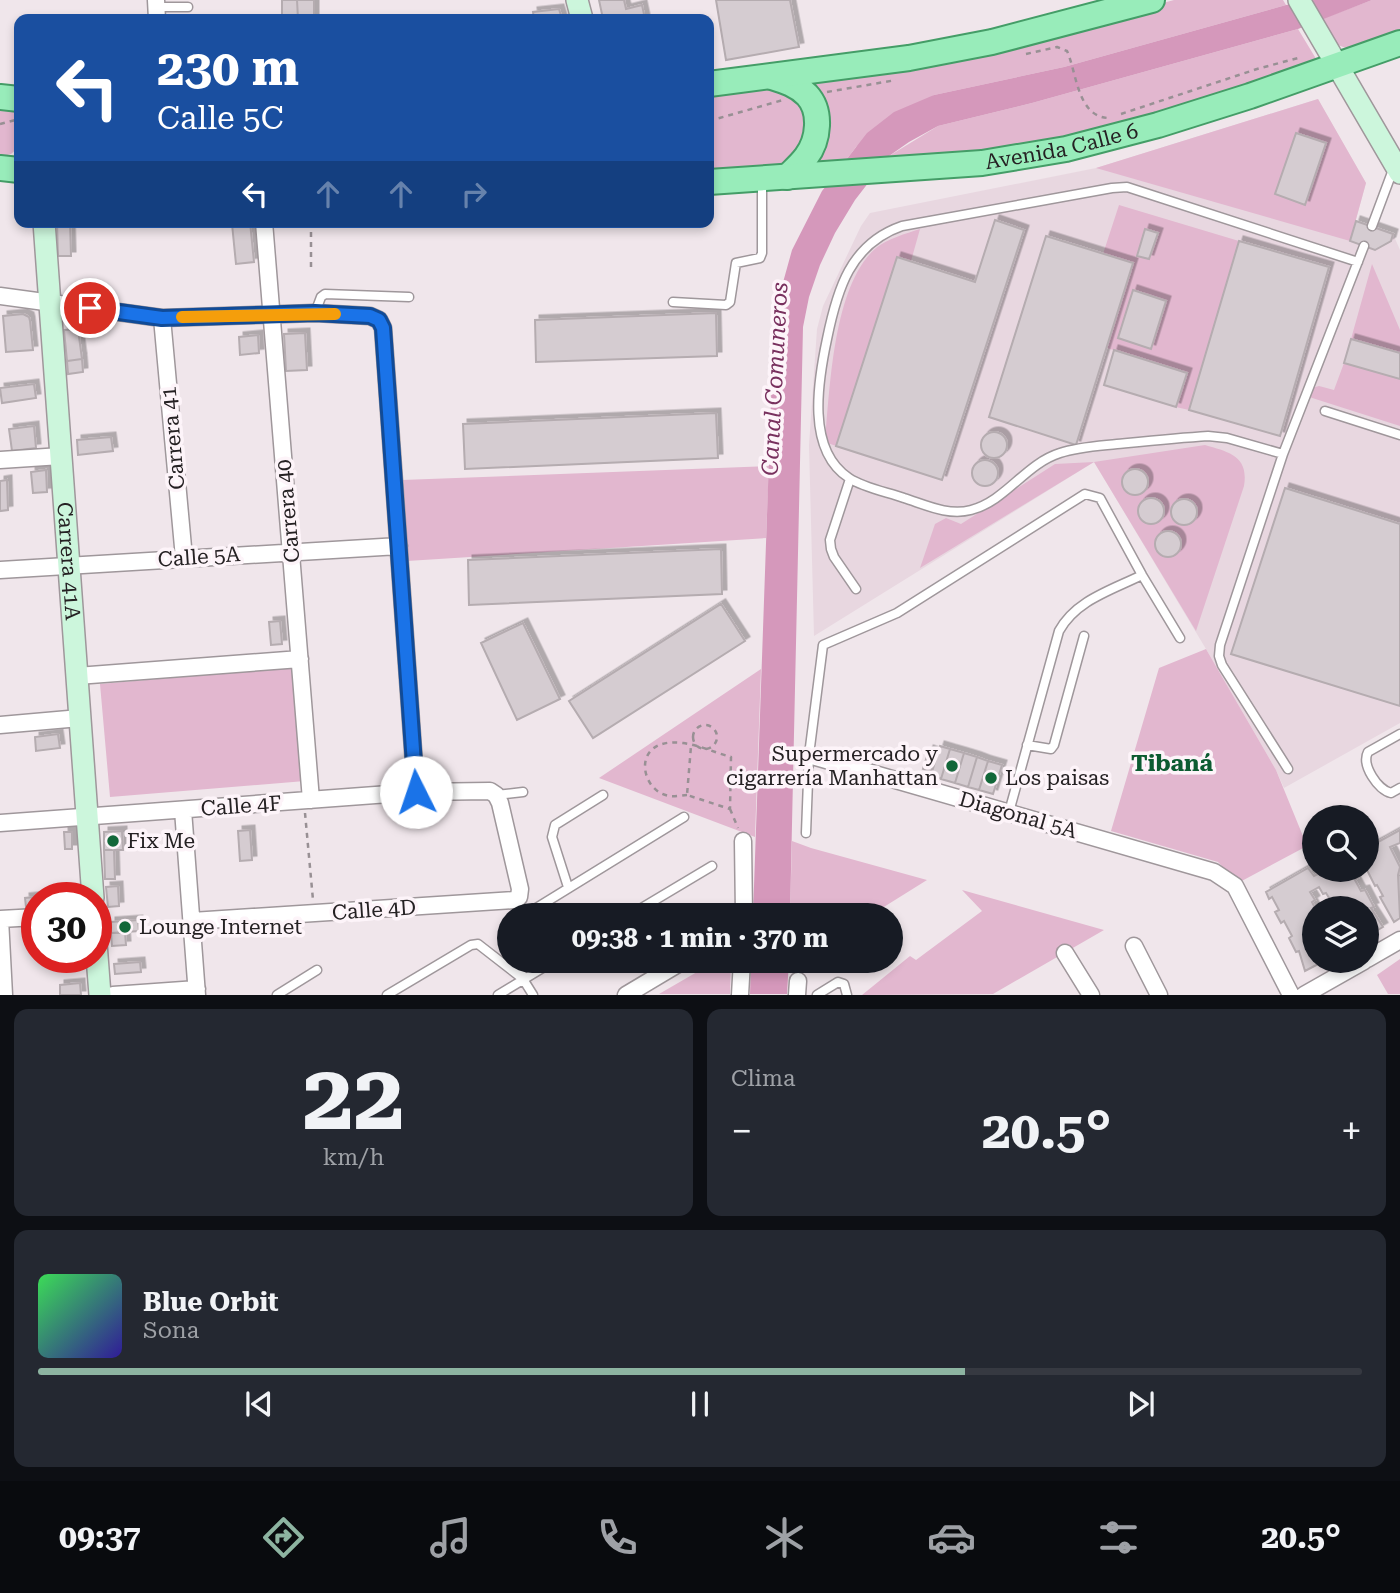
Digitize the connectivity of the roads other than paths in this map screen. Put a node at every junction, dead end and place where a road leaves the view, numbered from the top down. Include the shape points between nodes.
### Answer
1 (1152, 0) edge
2 (1299, 0) edge
3 (187, 6) dead end
4 (156, 9) edge
5 (1400, 43) edge
6 (1339, 67) junction
7 (772, 77) junction
8 (714, 83) edge
9 (1397, 168) edge
10 (796, 176) junction
11 (762, 179) junction
12 (714, 182) edge
13 (1372, 226) dead end
14 (44, 228) edge
15 (265, 228) edge
16 (1364, 246) dead end
17 (1358, 262) junction
18 (0, 296) edge
19 (409, 297) dead end
20 (673, 302) dead end
21 (50, 303) junction
22 (315, 313) junction
23 (272, 315) junction
24 (162, 318) junction
25 (1325, 411) dead end
26 (1400, 435) edge
27 (1283, 454) junction
28 (61, 456) junction
29 (0, 460) edge
30 (850, 479) junction
31 (399, 546) junction
32 (292, 551) junction
33 (184, 558) junction
34 (70, 566) junction
35 (0, 570) edge
36 (1142, 575) junction
37 (856, 589) dead end
38 (1084, 636) dead end
39 (1180, 638) dead end
40 (300, 659) junction
41 (77, 676) junction
42 (80, 718) junction
43 (0, 725) edge
44 (1400, 734) edge
45 (1027, 745) junction
46 (809, 755) junction
47 (1288, 769) dead end
48 (1400, 788) edge
49 (416, 792) junction
50 (523, 792) dead end
51 (489, 793) junction
52 (603, 794) dead end
53 (308, 800) junction
54 (183, 810) junction
55 (1009, 812) junction
56 (86, 817) junction
57 (684, 817) dead end
58 (0, 822) edge
59 (806, 833) dead end
60 (743, 841) road end
61 (712, 866) dead end
62 (92, 882) edge
63 (568, 887) junction
64 (543, 903) edge
65 (649, 903) edge
66 (744, 903) edge
67 (21, 918) edge
68 (0, 919) edge
69 (192, 921) junction
70 (1400, 940) edge
71 (1134, 946) dead end
72 (1379, 952) edge
73 (1065, 953) dead end
74 (317, 970) dead end
75 (98, 973) edge
76 (522, 973) edge
77 (533, 973) edge
78 (663, 973) edge
79 (741, 973) edge
80 (1342, 973) edge
81 (523, 979) junction
82 (197, 992) edge
83 (4, 995) edge
84 (100, 995) edge
85 (113, 995) edge
86 (277, 995) edge
87 (387, 995) edge
88 (498, 995) edge
89 (533, 995) edge
90 (626, 995) edge
91 (740, 995) edge
92 (817, 995) edge
93 (847, 995) edge
94 (1091, 995) edge
95 (1160, 995) edge
96 (1291, 995) edge
97 (1304, 995) edge

1 - 7 main road via 980,44
2 - 6 street
3 - 4 lane
5 - 6 main road, Avenida Calle 6
6 - 9 street
6 - 10 main road, Avenida Calle 6 via 1066,149 982,163
7 - 8 main road
7 - 10 main road via 795,85 815,108 816,137
9 - 13 lane
10 - 11 main road, Avenida Calle 6
11 - 12 main road, Avenida Calle 6
11 - 20 lane via 762,253 754,261 736,264 730,302
14 - 21 street, Carrera 41A
15 - 23 street, Carrera 40
16 - 17 lane
17 - 27 lane
17 - 30 lane via 1127,187 887,231 862,250 852,265 836,303 823,361 819,428 828,453
18 - 21 street
19 - 22 lane via 325,294
21 - 24 street
21 - 28 street, Carrera 41A
22 - 23 street
22 - 31 street via 370,316 383,328
23 - 24 street
23 - 32 street, Carrera 40
24 - 33 street, Carrera 41
25 - 26 lane
27 - 30 lane via 1208,436 1075,449 1039,461 994,499 958,513
27 - 47 lane via 1219,656
28 - 29 street
28 - 34 street, Carrera 41A
30 - 37 lane via 831,549
31 - 32 street, Calle 5A
31 - 49 street
32 - 33 street, Calle 5A
32 - 40 street, Carrera 40
33 - 34 street, Calle 5A
34 - 35 street, Calle 5A
34 - 41 street, Carrera 41A
36 - 39 lane
36 - 45 lane via 1079,605 1067,617
36 - 46 lane via 1100,498 1086,494 897,613 823,645
38 - 45 lane via 1054,745 1048,749
40 - 41 street
40 - 53 street, Carrera 40
41 - 42 street, Carrera 41A
42 - 43 street
42 - 56 street, Carrera 41A
44 - 48 lane via 1365,756 1381,789 1391,793
45 - 55 lane
46 - 55 street, Diagonal 5A
46 - 59 lane
49 - 51 street, Calle 4F
49 - 53 street, Calle 4F
50 - 51 lane
51 - 69 street, Calle 4D via 517,895
52 - 63 lane via 552,831
53 - 54 street, Calle 4F
54 - 56 street, Calle 4F
54 - 69 street
55 - 96 street, Diagonal 5A via 1226,878 1235,886
56 - 58 street, Calle 4F
56 - 62 street, Carrera 41A
57 - 63 lane
60 - 66 street
61 - 65 lane
63 - 64 lane
67 - 68 street
68 - 83 street
69 - 82 street
70 - 72 street
71 - 95 street
73 - 94 street
74 - 86 lane
75 - 84 street
76 - 81 lane
77 - 81 lane
78 - 90 street
79 - 91 street
80 - 97 street
81 - 87 lane via 478,944
81 - 88 lane
81 - 89 lane
82 - 85 street
92 - 93 lane via 838,982 844,984

